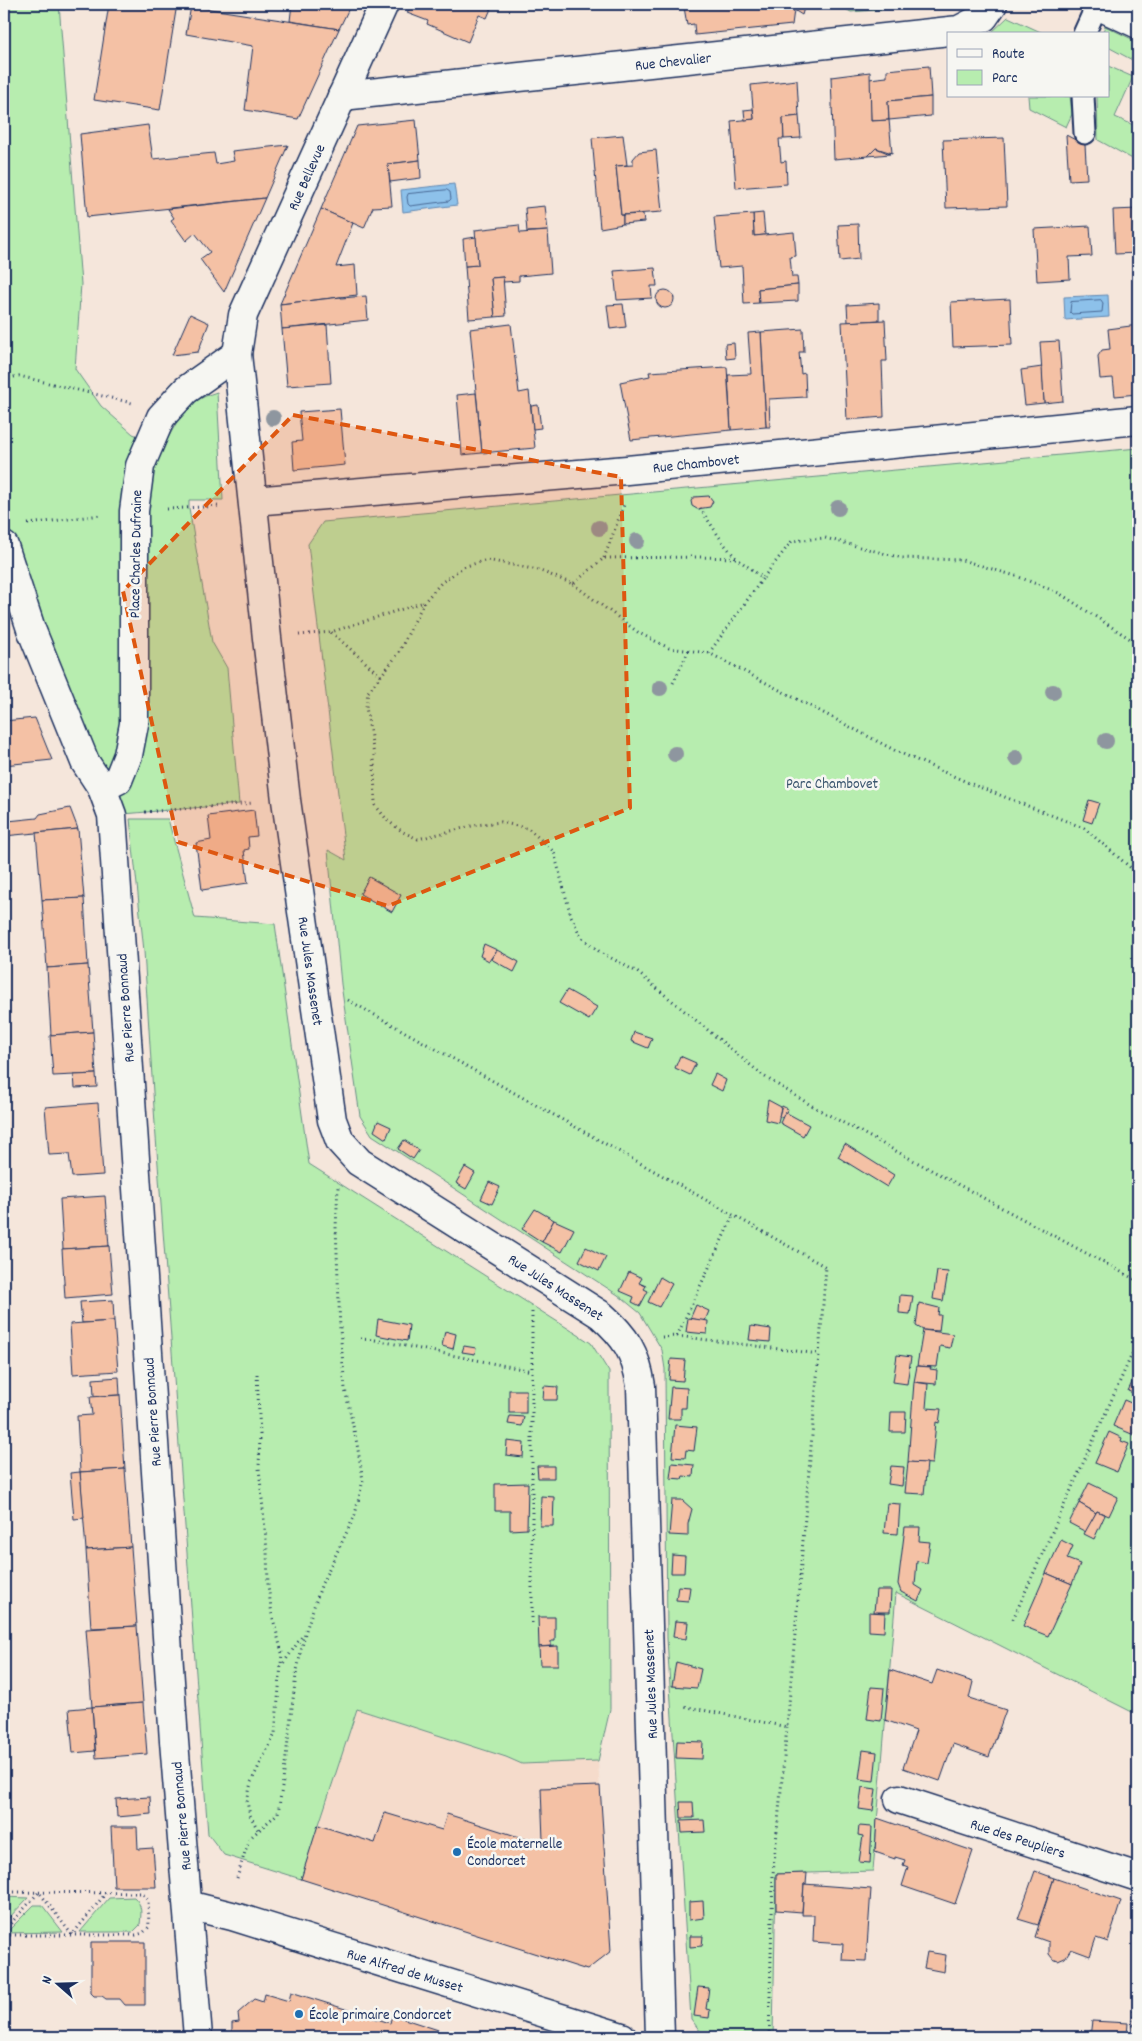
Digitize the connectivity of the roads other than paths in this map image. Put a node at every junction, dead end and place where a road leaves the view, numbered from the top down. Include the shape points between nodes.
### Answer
1 (384, 4) edge
2 (993, 4) edge
3 (1096, 4) edge
4 (1138, 24) edge
5 (1085, 32) edge
6 (342, 96) junction
7 (1082, 98) edge
8 (1085, 133) dead end
9 (237, 354) junction
10 (1138, 420) edge
11 (253, 501) junction
12 (4, 546) edge
13 (102, 788) junction
14 (899, 1799) dead end
15 (1138, 1877) edge
16 (188, 1906) junction
17 (198, 2037) edge
18 (622, 2037) edge
19 (660, 2037) edge

1 - 6 street, Rue Bellevue
2 - 6 street, Rue Chevalier via 984,17 959,30
3 - 4 street
3 - 5 lane
6 - 9 street, Rue Bellevue via 243,315
7 - 8 lane
9 - 11 street
9 - 13 street, Place Charles Dufraine via 186,390 161,417 140,466 134,511 134,724 128,755 118,780
10 - 11 street, Rue Chambovet via 627,470
11 - 19 street, Rue Jules Massenet via 286,800 332,1120 340,1141 359,1162 601,1315 629,1345 638,1364
12 - 13 street via 31,629 82,754
13 - 16 street, Rue Pierre Bonnaud via 112,815
14 - 15 street, Rue des Peupliers
16 - 17 street, Rue Pierre Bonnaud
16 - 18 street, Rue Alfred de Musset via 232,1916

